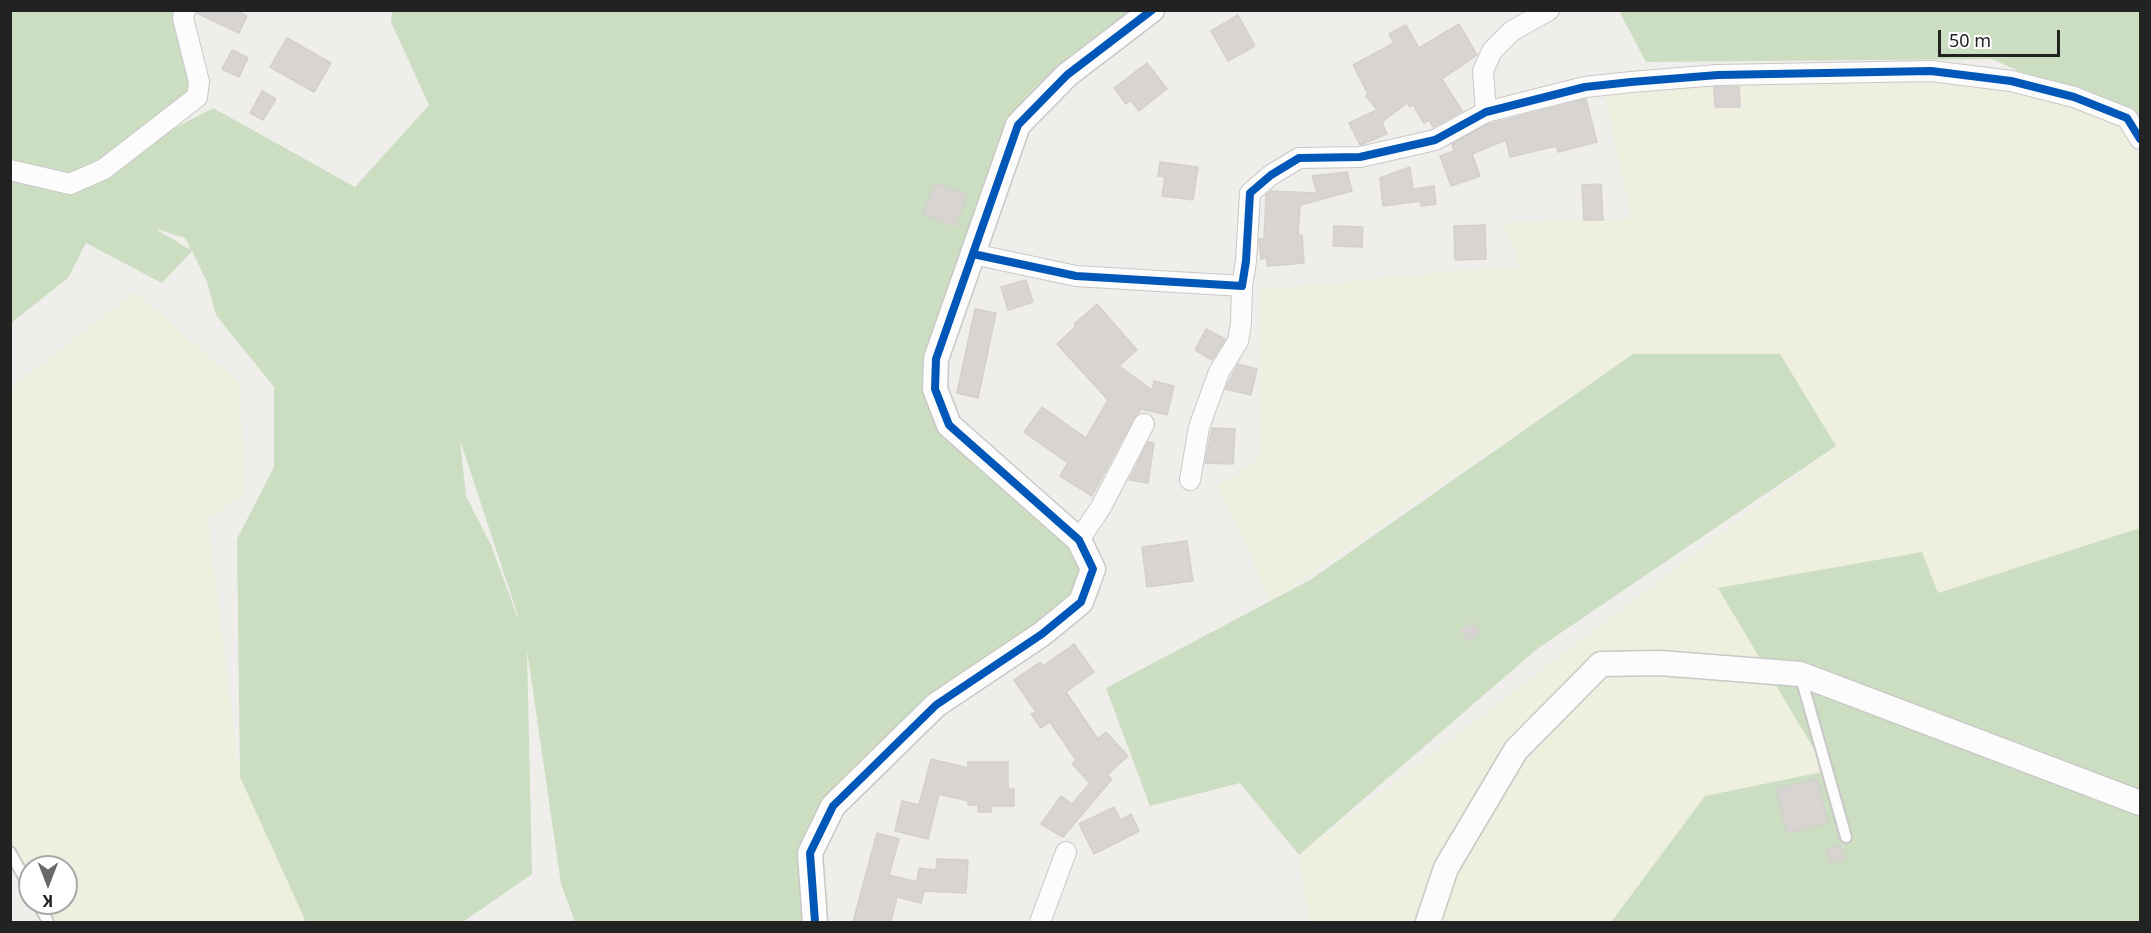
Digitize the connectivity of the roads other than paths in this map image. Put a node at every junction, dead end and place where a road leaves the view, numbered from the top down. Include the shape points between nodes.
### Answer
1 (185, 10) edge
2 (1152, 10) edge
3 (1549, 10) edge
4 (1486, 112) junction
5 (2140, 139) edge
6 (10, 170) edge
7 (973, 255) junction
8 (1242, 286) junction
9 (1144, 424) dead end
10 (1190, 480) dead end
11 (1079, 540) junction
12 (1800, 674) junction
13 (2140, 803) edge
14 (1846, 837) dead end
15 (10, 852) edge
16 (1066, 852) dead end
17 (18, 866) edge
18 (815, 922) edge
19 (1040, 922) edge
20 (1428, 922) edge

1 - 6 street via 183,18 199,82 197,98 104,169 70,184
2 - 7 street via 1066,75 1018,125
3 - 4 street via 1512,31 1492,51 1483,71
4 - 5 street via 1585,87 1631,82 1718,75 1931,71 2011,81 2074,97 2127,118
4 - 8 street via 1435,140 1360,158 1299,158 1271,175 1250,193
7 - 8 street via 1076,276
7 - 11 street via 936,359 935,389 949,425
8 - 10 street via 1238,341 1219,372 1199,428
9 - 11 street via 1101,507
11 - 18 street via 1093,568 1081,602 1042,634 936,705 833,806 810,853
12 - 13 street
12 - 14 lane
12 - 20 street via 1660,663 1601,664 1516,750 1446,868
15 - 17 lane
16 - 19 street

